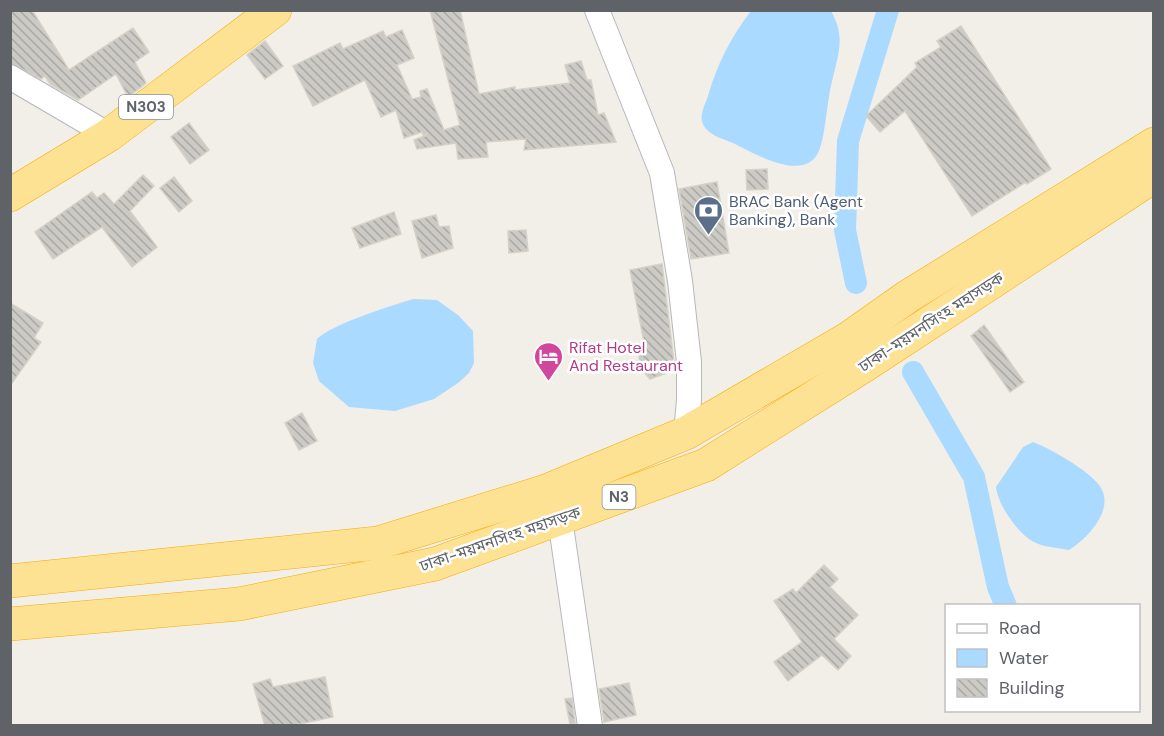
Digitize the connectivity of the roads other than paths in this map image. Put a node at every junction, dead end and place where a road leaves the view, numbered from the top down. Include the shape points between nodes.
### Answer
1 (275, 10) edge
2 (597, 10) edge
3 (10, 77) edge
4 (109, 135) junction
5 (1154, 144) edge
6 (1154, 177) edge
7 (10, 195) edge
8 (686, 433) junction
9 (560, 519) junction
10 (10, 581) edge
11 (10, 624) edge
12 (590, 726) edge

1 - 4 highway, N303
2 - 8 street via 662,173 689,362
3 - 4 street
4 - 7 highway, N303
5 - 8 highway, ঢাকা-ময়মনসিংহ মহাসড়ক / N3 via 907,297 849,338
6 - 9 highway, ঢাকা-ময়মনসিংহ মহাসড়ক / N3 via 706,465
8 - 10 highway, ঢাকা-ময়মনসিংহ মহাসড়ক / N3 via 546,491 378,543
9 - 11 highway, ঢাকা-ময়মনসিংহ মহাসড়ক / N3 via 435,564 238,604
9 - 12 street

